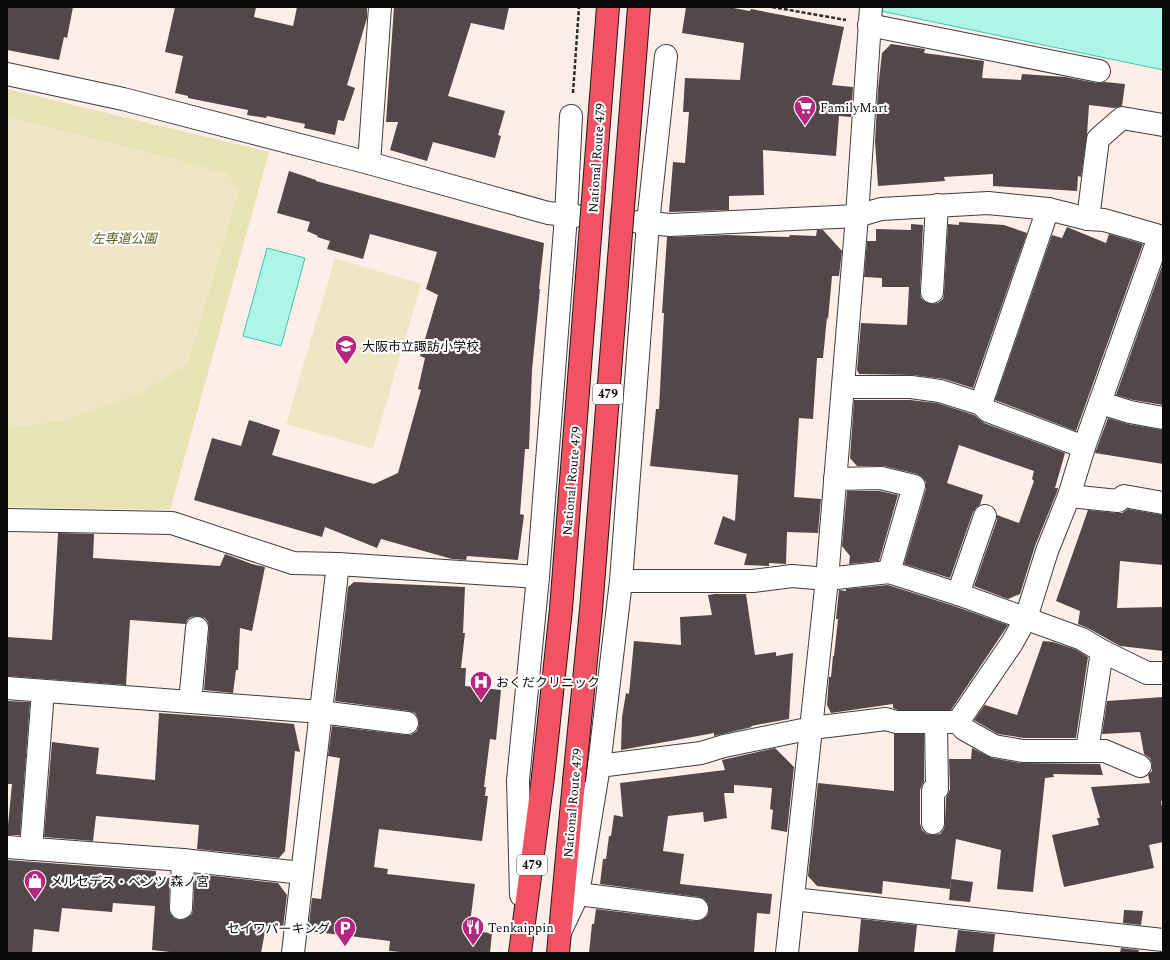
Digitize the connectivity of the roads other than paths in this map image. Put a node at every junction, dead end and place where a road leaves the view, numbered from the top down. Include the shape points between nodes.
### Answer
1 (380, 7) edge
2 (608, 7) edge
3 (639, 7) edge
4 (870, 16) edge
5 (666, 56) dead end
6 (1098, 72) dead end
7 (7, 74) edge
8 (571, 116) road end
9 (1163, 125) edge
10 (369, 163) junction
11 (937, 205) junction
12 (1048, 210) junction
13 (571, 216) junction
14 (857, 216) junction
15 (1088, 219) junction
16 (643, 223) junction
17 (1161, 237) edge
18 (932, 292) dead end
19 (843, 387) junction
20 (1100, 403) junction
21 (982, 404) junction
22 (1163, 418) edge
23 (1084, 447) junction
24 (835, 480) junction
25 (1069, 496) junction
26 (1163, 503) edge
27 (985, 516) dead end
28 (7, 520) edge
29 (338, 564) junction
30 (888, 572) junction
31 (538, 577) junction
32 (827, 579) junction
33 (621, 581) junction
34 (958, 594) junction
35 (1026, 618) junction
36 (197, 628) dead end
37 (1102, 651) junction
38 (1163, 673) edge
39 (7, 688) edge
40 (43, 691) junction
41 (190, 702) junction
42 (321, 712) junction
43 (936, 722) junction
44 (958, 722) junction
45 (407, 723) dead end
46 (812, 728) junction
47 (1087, 751) junction
48 (599, 766) junction
49 (1140, 766) dead end
50 (933, 823) dead end
51 (7, 847) edge
52 (31, 849) junction
53 (183, 860) junction
54 (302, 873) junction
55 (578, 894) junction
56 (793, 899) junction
57 (181, 908) dead end
58 (697, 909) dead end
59 (1163, 940) edge
60 (559, 943) edge
61 (521, 945) edge
62 (1137, 945) edge
63 (293, 953) edge
64 (787, 953) edge

1 - 10 street
2 - 61 highway, National Route 479 / 479, bridge via 561,601 543,777
3 - 60 highway, National Route 479 / 479, bridge via 591,602
4 - 6 street
4 - 14 street
5 - 16 street
7 - 10 street via 122,99
8 - 13 street
9 - 15 street via 1122,118 1098,139
10 - 13 street via 548,213
11 - 12 street via 988,203
11 - 14 street via 881,209
11 - 18 street
12 - 15 street
12 - 21 street
13 - 31 street
14 - 16 street via 670,225
14 - 19 street
15 - 17 street via 1104,220
16 - 33 street
17 - 20 street
19 - 21 street via 911,387 940,391
19 - 24 street
20 - 22 street
20 - 23 street
21 - 23 street via 988,412
23 - 25 street
24 - 30 street via 880,478 914,486
24 - 32 street
25 - 26 street via 1118,500 1124,496
25 - 35 street via 1047,551
27 - 34 street
28 - 29 street via 172,523 293,563
29 - 31 street
29 - 42 street
30 - 32 street
30 - 34 street
31 - 61 street via 518,780
32 - 33 street via 792,576 753,582
32 - 46 street
33 - 48 street
34 - 35 street
35 - 37 street via 1082,639
35 - 44 street
36 - 41 street
37 - 38 street via 1147,673
37 - 47 street
39 - 40 street
40 - 41 street
40 - 52 street
41 - 42 street
42 - 45 street
42 - 54 street
43 - 44 street
43 - 46 street via 896,722 886,719
43 - 50 street via 937,789 933,790
44 - 47 street via 964,729 994,746 1023,751
46 - 48 street via 701,753
46 - 56 street
47 - 49 street via 1104,752
48 - 55 street
51 - 52 street
52 - 53 street
53 - 54 street
53 - 57 street
54 - 63 street
55 - 58 street
55 - 60 street
56 - 62 street
56 - 64 street
59 - 62 street

